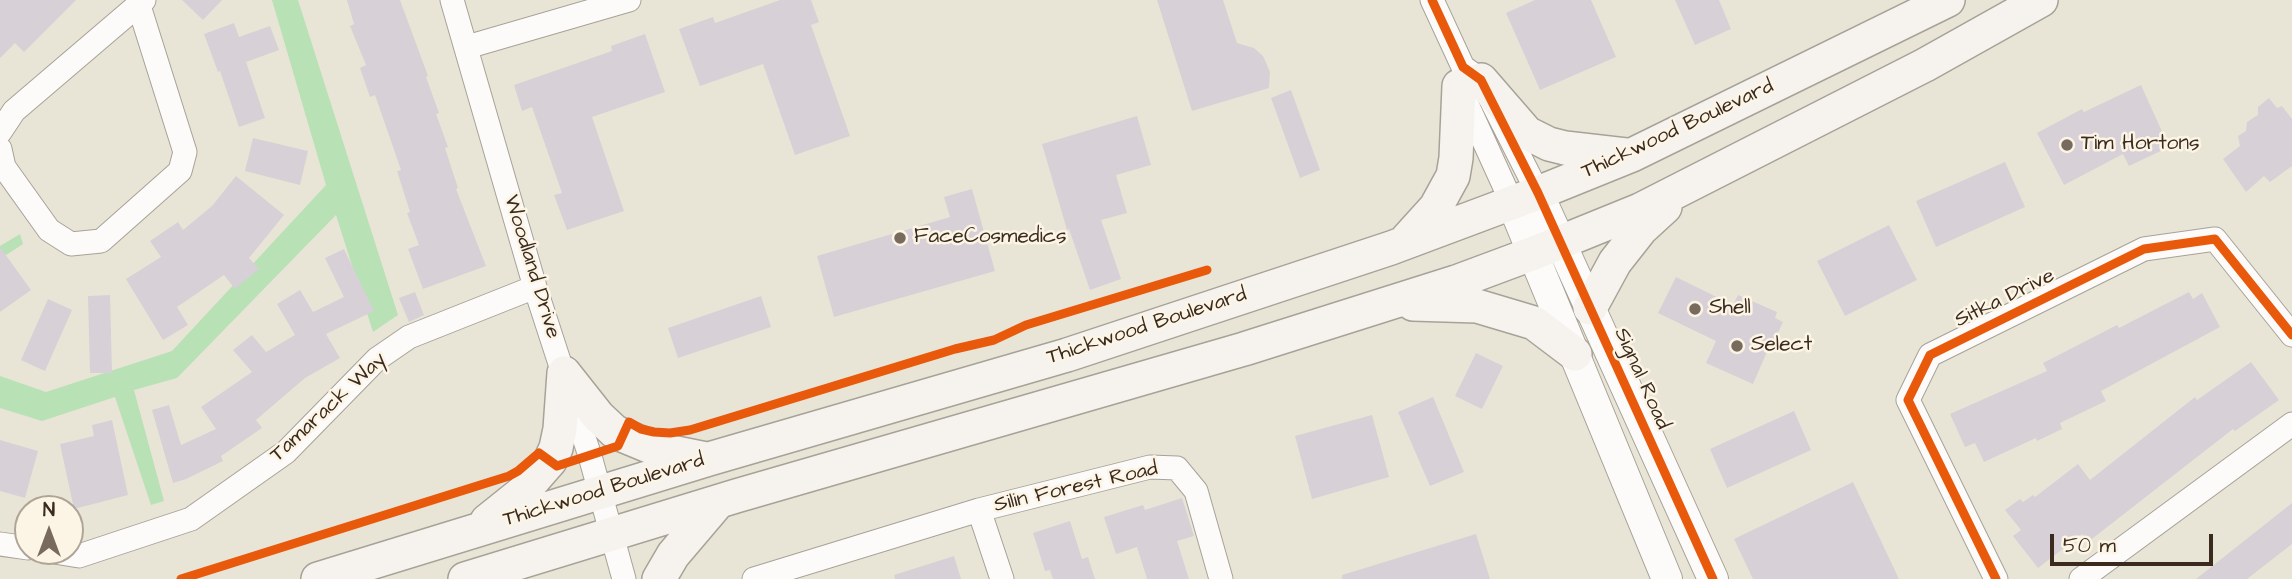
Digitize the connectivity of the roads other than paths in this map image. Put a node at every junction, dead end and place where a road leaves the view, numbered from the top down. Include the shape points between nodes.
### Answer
1 (452, 0) edge
2 (629, 0) edge
3 (1432, 0) edge
4 (1948, 0) edge
5 (2041, 0) edge
6 (141, 3) edge
7 (467, 47) junction
8 (1468, 78) junction
9 (0, 132) edge
10 (0, 149) edge
11 (1632, 155) junction
12 (1692, 184) junction
13 (1525, 198) junction
14 (1406, 241) junction
15 (1547, 248) junction
16 (535, 287) junction
17 (1386, 304) junction
18 (1590, 308) junction
19 (2292, 335) edge
20 (1575, 354) junction
21 (1068, 355) junction
22 (564, 373) junction
23 (1012, 415) junction
24 (2292, 424) edge
25 (709, 460) junction
26 (601, 494) junction
27 (718, 502) junction
28 (979, 510) junction
29 (470, 532) junction
30 (611, 534) junction
31 (84, 554) edge
32 (318, 579) edge
33 (465, 579) edge
34 (624, 579) edge
35 (659, 579) edge
36 (754, 579) edge
37 (1002, 579) edge
38 (1221, 579) edge
39 (1667, 579) edge
40 (1713, 579) edge
41 (1996, 579) edge
42 (2081, 579) edge

1 - 7 street, Woodland Drive
2 - 7 street
3 - 8 street
4 - 11 main road, Thickwood Boulevard
5 - 12 main road, Thickwood Boulevard
6 - 9 street via 14,111
6 - 10 street via 185,152 180,171 101,241 71,244 49,230 4,167
7 - 16 street, Woodland Drive
8 - 11 main road via 1527,134 1565,148
8 - 13 street
8 - 14 main road via 1453,176 1436,207
11 - 13 main road, Thickwood Boulevard
12 - 15 main road, Thickwood Boulevard
12 - 18 main road via 1641,229 1615,262
13 - 14 main road, Thickwood Boulevard
13 - 15 street, Signal Road
14 - 21 main road, Thickwood Boulevard
15 - 17 main road, Thickwood Boulevard
15 - 18 street, Signal Road
15 - 20 street, Signal Road
16 - 22 street, Woodland Drive
16 - 31 street, Tamarack Way via 409,337 377,359 286,452 191,519
17 - 20 main road via 1476,306 1534,323
17 - 23 main road, Thickwood Boulevard
18 - 40 street, Signal Road
19 - 41 street, Sitka Drive via 2215,239 2144,250 1930,355 1908,400
20 - 39 street, Signal Road
21 - 23 main road via 1064,374 1018,402
21 - 25 main road, Thickwood Boulevard
22 - 25 main road via 615,432 656,449
22 - 26 street, Woodland Drive
22 - 29 main road via 560,429 550,461 522,494
23 - 27 main road, Thickwood Boulevard
24 - 42 street
25 - 26 main road, Thickwood Boulevard
26 - 29 main road, Thickwood Boulevard
26 - 30 street, Woodland Drive
27 - 30 main road, Thickwood Boulevard
27 - 35 main road
28 - 36 street, Silin Forest Road
28 - 37 street, Silin Forest Road
28 - 38 street, Silin Forest Road via 1150,467 1177,468 1196,491
29 - 32 main road, Thickwood Boulevard
30 - 33 main road, Thickwood Boulevard
30 - 34 street

